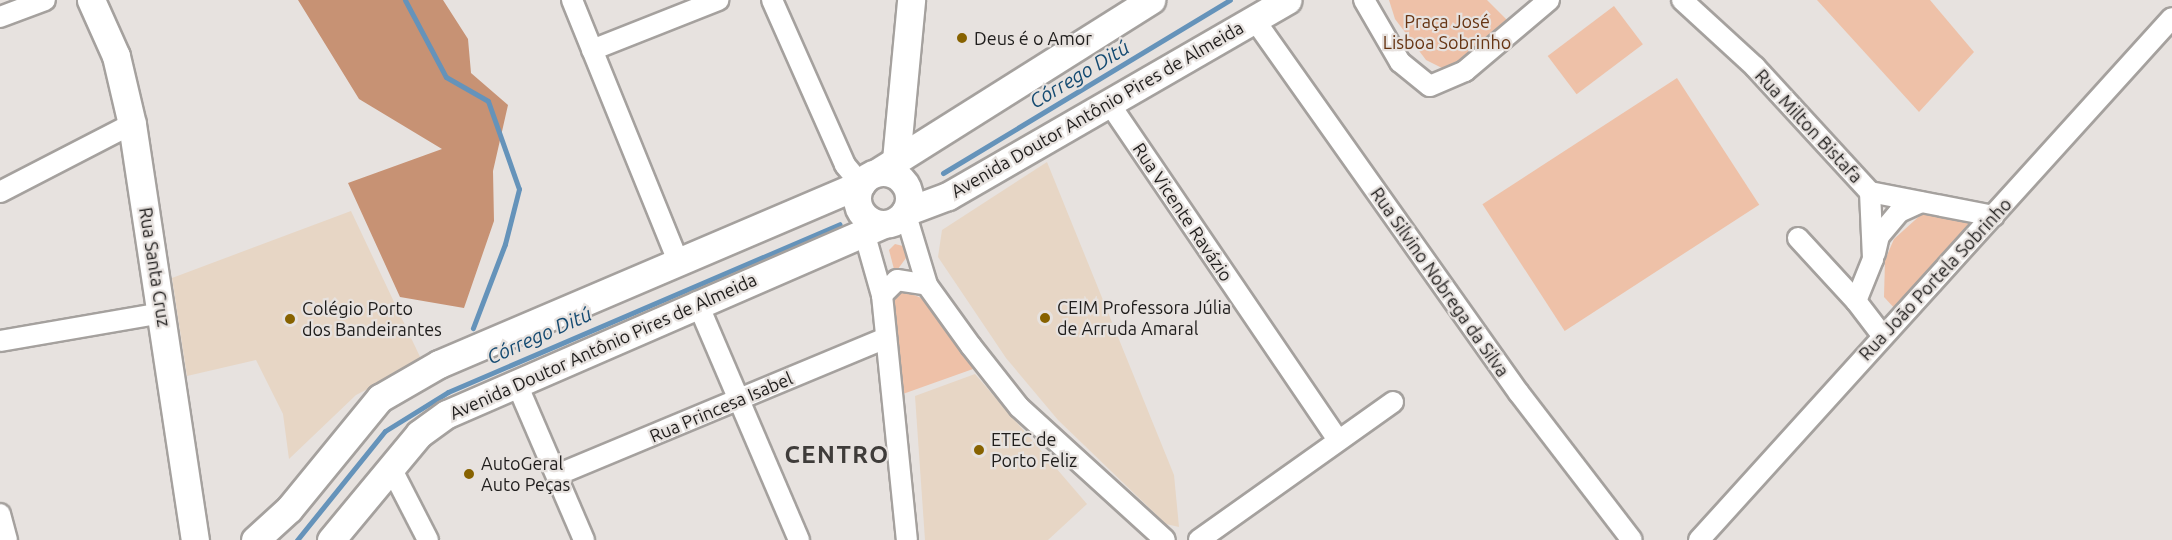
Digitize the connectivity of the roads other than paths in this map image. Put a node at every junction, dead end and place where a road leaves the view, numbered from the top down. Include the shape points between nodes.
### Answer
1 (45, 0) edge
2 (91, 0) edge
3 (572, 0) edge
4 (717, 0) edge
5 (772, 0) edge
6 (910, 0) edge
7 (1151, 0) edge
8 (1287, 0) edge
9 (1364, 0) edge
10 (1550, 0) edge
11 (1682, 0) edge
12 (0, 17) edge
13 (2172, 18) edge
14 (1254, 19) junction
15 (592, 50) junction
16 (1109, 103) junction
17 (132, 124) junction
18 (878, 172) junction
19 (0, 192) edge
20 (1870, 192) junction
21 (1921, 202) junction
22 (1994, 216) junction
23 (884, 223) junction
24 (1798, 238) dead end
25 (677, 258) junction
26 (1873, 259) junction
27 (927, 285) junction
28 (882, 295) junction
29 (1856, 301) junction
30 (697, 302) junction
31 (162, 313) junction
32 (1882, 335) junction
33 (886, 338) junction
34 (0, 341) edge
35 (516, 382) junction
36 (736, 400) junction
37 (1392, 402) dead end
38 (1338, 440) junction
39 (390, 466) junction
40 (557, 476) junction
41 (0, 514) edge
42 (904, 538) edge
43 (7, 540) edge
44 (195, 540) edge
45 (255, 540) edge
46 (331, 540) edge
47 (428, 540) edge
48 (584, 540) edge
49 (799, 540) edge
50 (1165, 540) edge
51 (1198, 540) edge
52 (1632, 540) edge
53 (1699, 540) edge

1 - 12 street
2 - 17 main road, Rua Santa Cruz via 116,56
3 - 15 street
4 - 15 street
5 - 18 street via 845,165
6 - 18 main road
7 - 18 main road
8 - 14 main road, Avenida Doutor Antônio Pires de Almeida
9 - 10 street via 1400,62 1430,86 1465,71
11 - 20 street, Rua Milton Bistafa via 1755,67
13 - 22 street, Rua João Portela Sobrinho
14 - 16 main road, Avenida Doutor Antônio Pires de Almeida
14 - 52 street, Rua Silvino Nobrega da Silva via 1519,393
15 - 25 street
16 - 23 main road, Avenida Doutor Antônio Pires de Almeida via 948,196
16 - 38 street, Rua Vicente Ravázio
17 - 19 street
17 - 31 main road, Rua Santa Cruz
18 - 23 main road via 860,209
18 - 23 main road via 891,173 905,183 909,199
18 - 25 main road
20 - 21 street, Rua Milton Bistafa
20 - 26 street
21 - 22 street, Rua Milton Bistafa
21 - 26 street via 1899,212 1879,236
22 - 32 street, Rua João Portela Sobrinho
23 - 27 street
23 - 28 street
23 - 30 main road, Avenida Doutor Antônio Pires de Almeida
24 - 29 street
25 - 45 main road via 440,364 380,398 289,509
26 - 29 street
27 - 28 street via 897,280
27 - 50 street via 1019,407
28 - 33 street
29 - 32 street
30 - 35 main road, Avenida Doutor Antônio Pires de Almeida
30 - 36 street
31 - 34 street
31 - 44 main road, Rua Santa Cruz
32 - 53 street, Rua João Portela Sobrinho
33 - 36 street, Rua Princesa Isabel
33 - 42 street
35 - 39 main road, Avenida Doutor Antônio Pires de Almeida via 447,414
35 - 40 street
36 - 40 street, Rua Princesa Isabel
36 - 49 street
37 - 38 street
38 - 51 street
39 - 46 main road, Avenida Doutor Antônio Pires de Almeida
39 - 47 street
40 - 48 street
41 - 43 street

